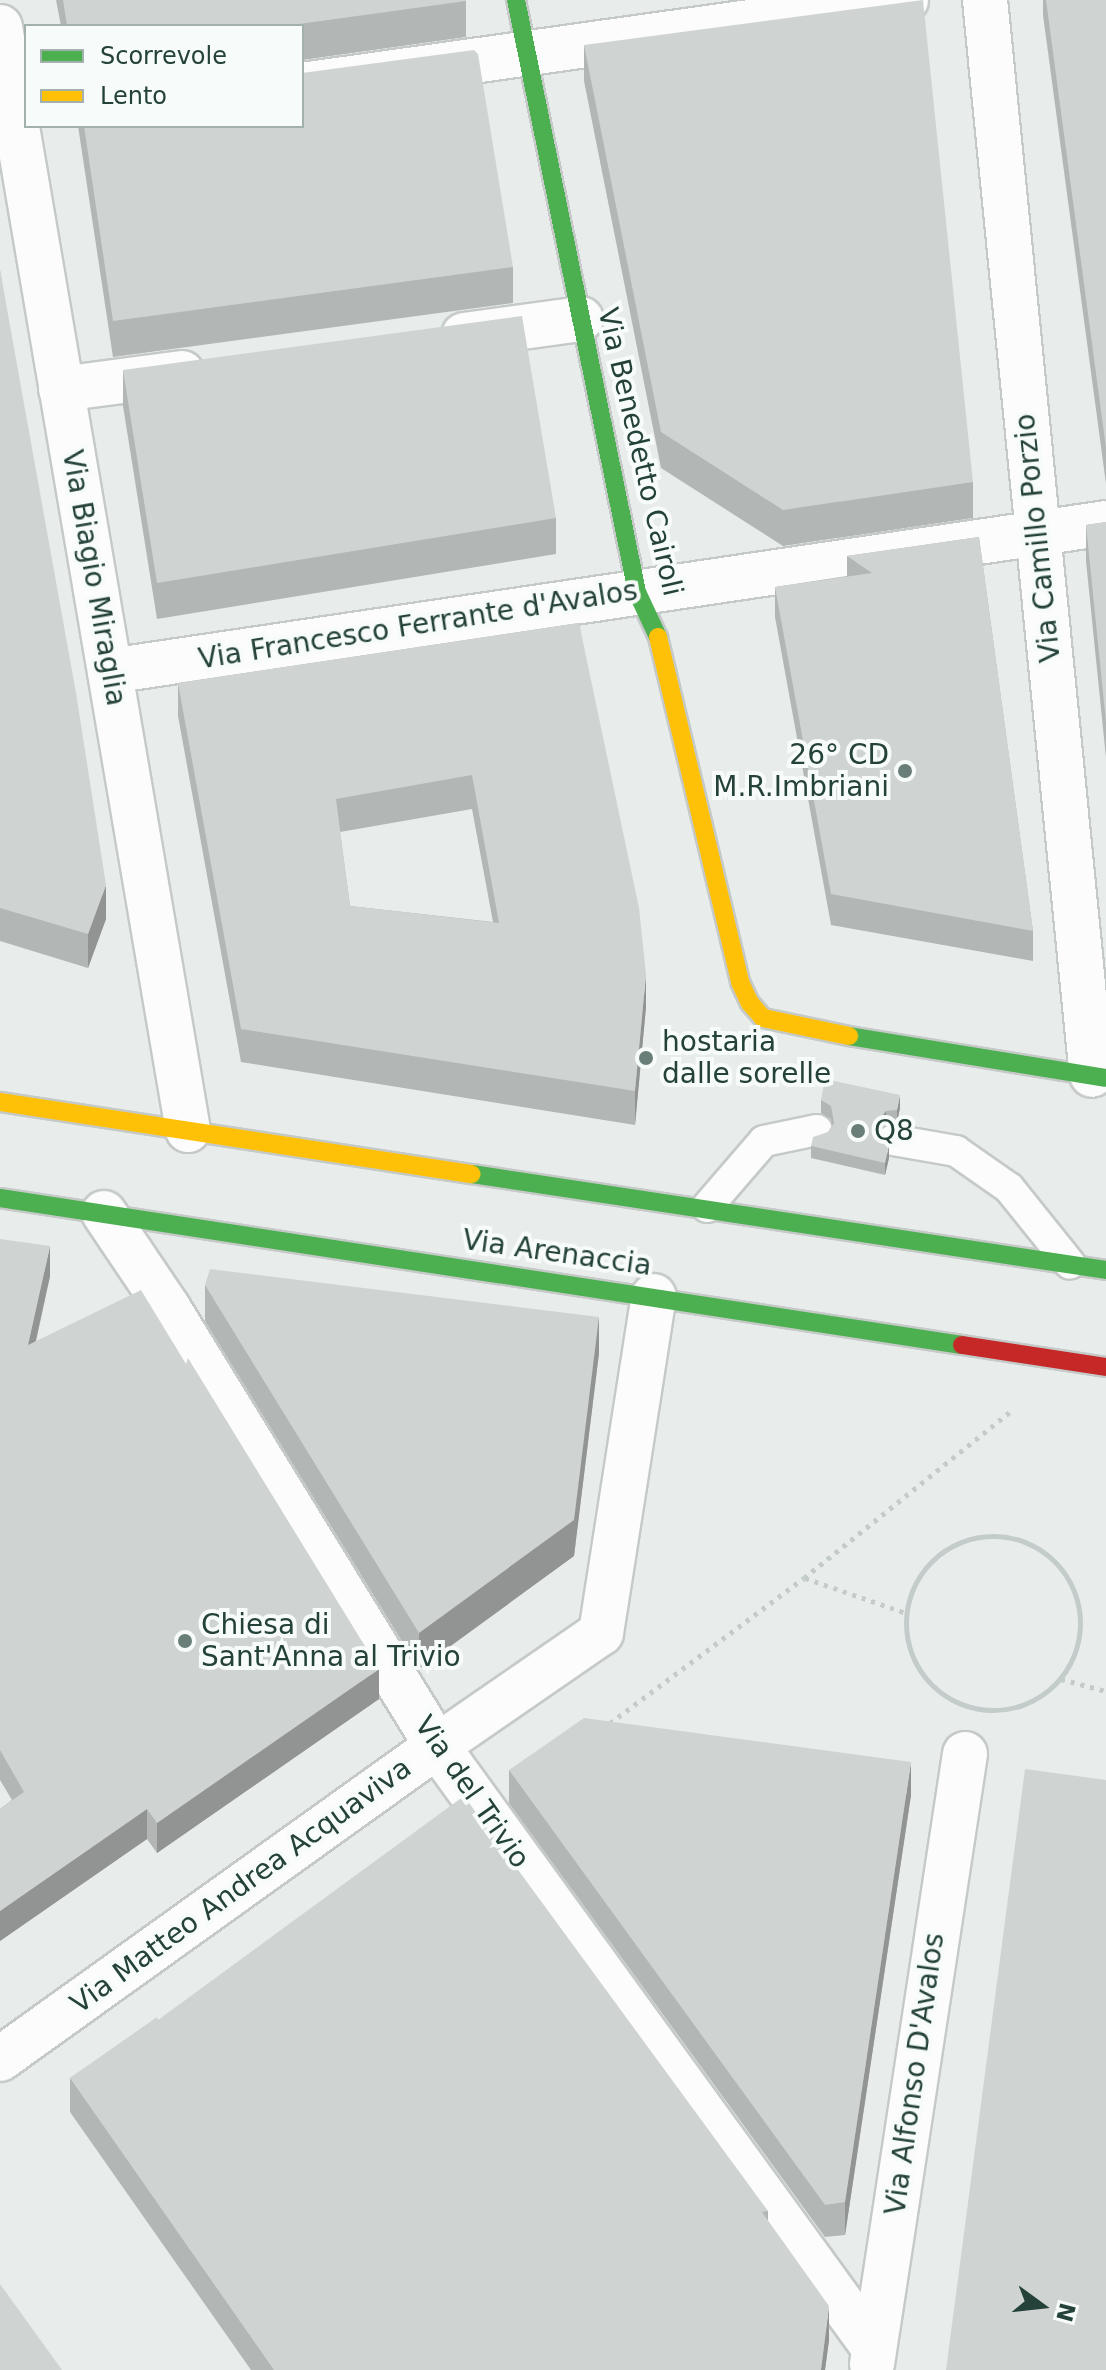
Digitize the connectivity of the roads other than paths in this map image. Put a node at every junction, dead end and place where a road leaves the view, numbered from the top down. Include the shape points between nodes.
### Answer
1 (516, 0) edge
2 (906, 0) edge
3 (985, 0) edge
4 (0, 27) edge
5 (526, 54) junction
6 (304, 85) edge
7 (14, 125) edge
8 (581, 319) junction
9 (423, 341) edge
10 (218, 368) edge
11 (61, 389) junction
12 (1106, 523) edge
13 (1038, 532) junction
14 (637, 592) junction
15 (110, 671) junction
16 (1099, 1077) edge
17 (0, 1102) edge
18 (188, 1130) junction
19 (817, 1130) dead end
20 (893, 1140) dead end
21 (0, 1198) edge
22 (707, 1207) junction
23 (104, 1213) junction
24 (1070, 1264) junction
25 (1106, 1270) edge
26 (654, 1296) junction
27 (1106, 1367) edge
28 (437, 1746) junction
29 (963, 1766) dead end
30 (0, 2059) edge
31 (872, 2359) edge

1 - 5 main road, Via Benedetto Cairoli
2 - 5 street
3 - 13 street, Via Camillo Porzio
4 - 7 street, Via Biagio Miraglia
5 - 6 street
5 - 8 main road, Via Benedetto Cairoli
7 - 11 street, Via Biagio Miraglia
8 - 9 street
8 - 14 main road, Via Benedetto Cairoli
10 - 11 street
11 - 15 street, Via Biagio Miraglia
12 - 13 street, Via Francesco Ferrante d'Avalos
13 - 14 street, Via Francesco Ferrante d'Avalos
13 - 16 street, Via Camillo Porzio
14 - 15 street, Via Francesco Ferrante d'Avalos
14 - 16 main road, Via Benedetto Cairoli via 663,647 740,982 763,1018
15 - 18 street, Via Biagio Miraglia
17 - 18 main road
18 - 22 main road
19 - 22 lane via 764,1141
20 - 24 lane via 956,1151 1009,1188
21 - 23 main road, Via Arenaccia
22 - 24 main road
23 - 26 main road, Via Arenaccia
23 - 28 street, Via del Trivio
24 - 25 main road
26 - 27 main road, Via Arenaccia
26 - 28 street, Via Matteo Andrea Acquaviva via 601,1633
28 - 30 street, Via Matteo Andrea Acquaviva
28 - 31 street, Via del Trivio
29 - 31 street, Via Alfonso D'Avalos

